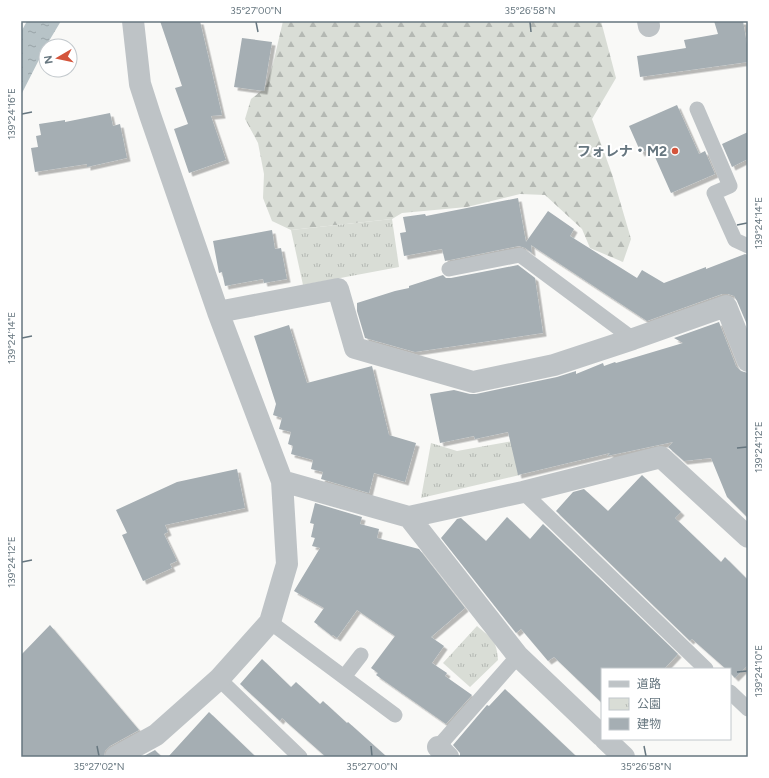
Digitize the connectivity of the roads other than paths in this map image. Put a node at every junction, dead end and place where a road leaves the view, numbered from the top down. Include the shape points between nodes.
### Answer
1 (133, 21) edge
2 (697, 109) dead end
3 (748, 246) edge
4 (449, 269) dead end
5 (218, 312) junction
6 (633, 339) junction
7 (748, 361) edge
8 (282, 481) junction
9 (523, 492) junction
10 (409, 517) junction
11 (748, 537) edge
12 (270, 622) junction
13 (361, 655) dead end
14 (518, 656) junction
15 (705, 668) edge
16 (344, 677) junction
17 (219, 679) junction
18 (731, 693) edge
19 (748, 709) edge
20 (395, 715) dead end
21 (601, 735) edge
22 (607, 740) edge
23 (443, 752) edge
24 (116, 757) edge
25 (300, 757) edge
26 (624, 757) edge

1 - 5 street via 140,84
2 - 3 lane via 730,186 714,193 735,240
4 - 6 lane via 520,254
5 - 6 street via 338,289 355,348 473,382 554,365
5 - 8 street
6 - 7 street via 726,306
8 - 10 street
8 - 12 street via 287,564
9 - 10 street
9 - 11 street via 661,457
9 - 15 lane
10 - 14 street
12 - 16 lane
12 - 17 street
13 - 16 lane
14 - 21 street
14 - 23 lane
16 - 20 lane
17 - 24 street via 156,735
17 - 25 lane
18 - 19 lane
22 - 26 street

